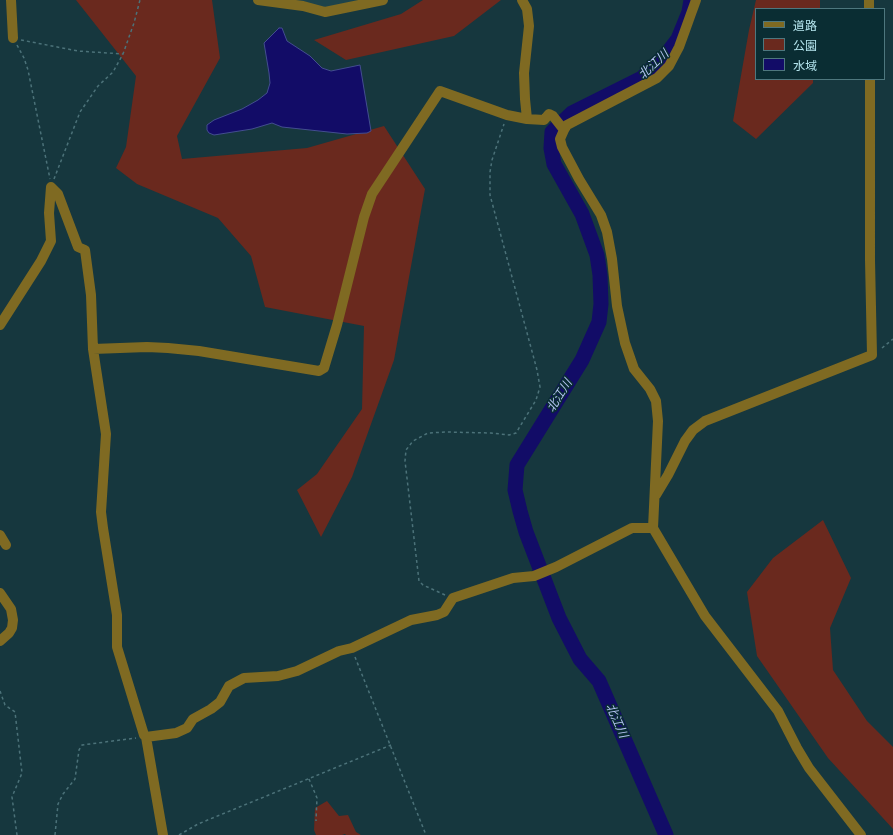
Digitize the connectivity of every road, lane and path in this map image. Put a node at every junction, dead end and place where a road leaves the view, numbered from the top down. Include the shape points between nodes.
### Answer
1 (11, 0) edge
2 (140, 0) edge
3 (258, 0) edge
4 (383, 0) edge
5 (522, 0) edge
6 (696, 0) edge
7 (13, 38) junction
8 (123, 54) junction
9 (870, 80) edge
10 (507, 115) junction
11 (527, 119) junction
12 (564, 130) junction
13 (51, 187) junction
14 (0, 325) edge
15 (893, 340) edge
16 (93, 349) junction
17 (872, 355) junction
18 (655, 496) junction
19 (653, 528) junction
20 (0, 535) edge
21 (6, 545) dead end
22 (0, 593) edge
23 (453, 598) junction
24 (0, 642) edge
25 (352, 648) junction
26 (0, 691) edge
27 (146, 736) junction
28 (391, 745) junction
29 (310, 779) junction
30 (316, 821) dead end
31 (17, 835) edge
32 (55, 835) edge
33 (163, 835) edge
34 (179, 835) edge
35 (426, 835) edge
36 (861, 835) edge

1 - 7 street
2 - 8 path
3 - 4 street via 303,6 325,12
5 - 11 street via 527,9 529,26 524,73
6 - 12 street via 679,47 669,66 657,78 567,125
7 - 8 path via 78,51
7 - 13 path via 28,70
8 - 13 path via 80,112
9 - 17 street
10 - 11 street
10 - 16 street via 440,90 372,194 338,325 324,368 319,371 199,351 147,347
10 - 23 path via 492,160 490,195 538,370 539,394 516,433 428,433 413,441 405,455 419,581
11 - 12 street via 544,120 549,114
12 - 18 street via 560,138 562,147 601,215 607,232 625,344 634,369 656,401 658,421
13 - 14 street via 48,213 51,241
13 - 16 street via 58,194 78,247 85,250 91,295
15 - 17 path
16 - 27 street via 106,434 102,516 117,614 117,647
17 - 18 street via 705,421 684,441
18 - 19 street
19 - 23 street via 632,528 534,576 513,578
19 - 36 street via 705,616 778,711 809,768
20 - 21 street
22 - 24 street via 13,620 12,628
23 - 25 street via 444,612 411,620
25 - 27 street via 339,651 297,672 244,678 229,686 220,702 193,719 187,728 176,733
25 - 28 path
26 - 31 path via 5,705 15,712 22,772 12,796
27 - 32 path via 82,745 74,779 58,804
27 - 33 street
28 - 29 path
28 - 35 path
29 - 30 path via 317,798
29 - 34 path via 198,824

